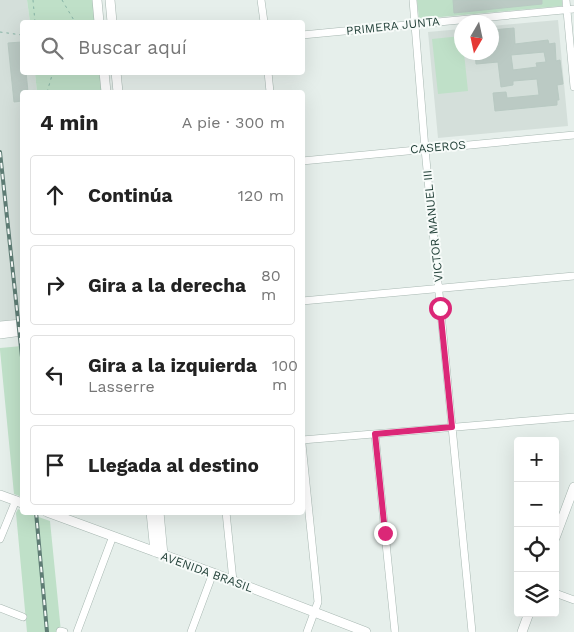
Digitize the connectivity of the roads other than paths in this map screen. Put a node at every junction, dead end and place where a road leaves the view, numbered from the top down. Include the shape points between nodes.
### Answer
1 (97, 0) edge
2 (110, 0) edge
3 (261, 0) edge
4 (413, 0) edge
5 (566, 0) edge
6 (570, 9) edge
7 (99, 20) edge
8 (112, 20) edge
9 (264, 20) edge
10 (415, 24) junction
11 (305, 35) edge
12 (104, 75) edge
13 (116, 75) edge
14 (268, 75) edge
15 (574, 87) edge
16 (106, 90) edge
17 (118, 90) edge
18 (270, 90) edge
19 (574, 135) edge
20 (425, 149) junction
21 (305, 160) edge
22 (574, 276) edge
23 (439, 288) junction
24 (305, 301) edge
25 (20, 324) edge
26 (0, 326) edge
27 (20, 332) edge
28 (0, 334) edge
29 (574, 417) edge
30 (452, 427) junction
31 (375, 434) junction
32 (305, 442) edge
33 (305, 472) edge
34 (574, 486) edge
35 (0, 495) edge
36 (19, 502) edge
37 (55, 515) edge
38 (152, 515) edge
39 (159, 515) edge
40 (226, 515) edge
41 (559, 527) edge
42 (113, 536) junction
43 (0, 539) edge
44 (159, 554) junction
45 (213, 573) junction
46 (233, 581) junction
47 (559, 594) edge
48 (574, 600) edge
49 (0, 608) edge
50 (315, 613) junction
51 (23, 617) dead end
52 (528, 617) edge
53 (77, 632) edge
54 (191, 632) edge
55 (307, 632) edge
56 (366, 632) edge
57 (395, 632) edge
58 (472, 632) edge
59 (522, 632) edge

1 - 7 street
2 - 8 street
3 - 9 street
4 - 10 street, VICTOR MANUEL III
5 - 6 street
6 - 10 street, PRIMERA JUNTA
6 - 15 street
10 - 11 street, PRIMERA JUNTA
10 - 20 street, VICTOR MANUEL III
12 - 16 street
13 - 17 street
14 - 18 street
19 - 20 street, CASEROS
20 - 21 street, CASEROS
20 - 23 street, VICTOR MANUEL III
22 - 23 street
23 - 24 street
23 - 30 street, VICTOR MANUEL III
25 - 26 street
27 - 28 street
29 - 30 street
30 - 31 street
30 - 58 street, VICTOR MANUEL III
31 - 32 street
31 - 57 street
33 - 50 street via 318,602
34 - 41 street
35 - 36 street
36 - 43 street
37 - 42 street, AVENIDA BRASIL
38 - 44 street
39 - 44 street
40 - 46 street
42 - 44 street, AVENIDA BRASIL
42 - 53 street
44 - 45 street, AVENIDA BRASIL
45 - 46 street, AVENIDA BRASIL
45 - 54 street
46 - 50 street, AVENIDA BRASIL
47 - 48 street
49 - 51 street
50 - 55 street
50 - 56 street, AVENIDA BRASIL
52 - 59 street

